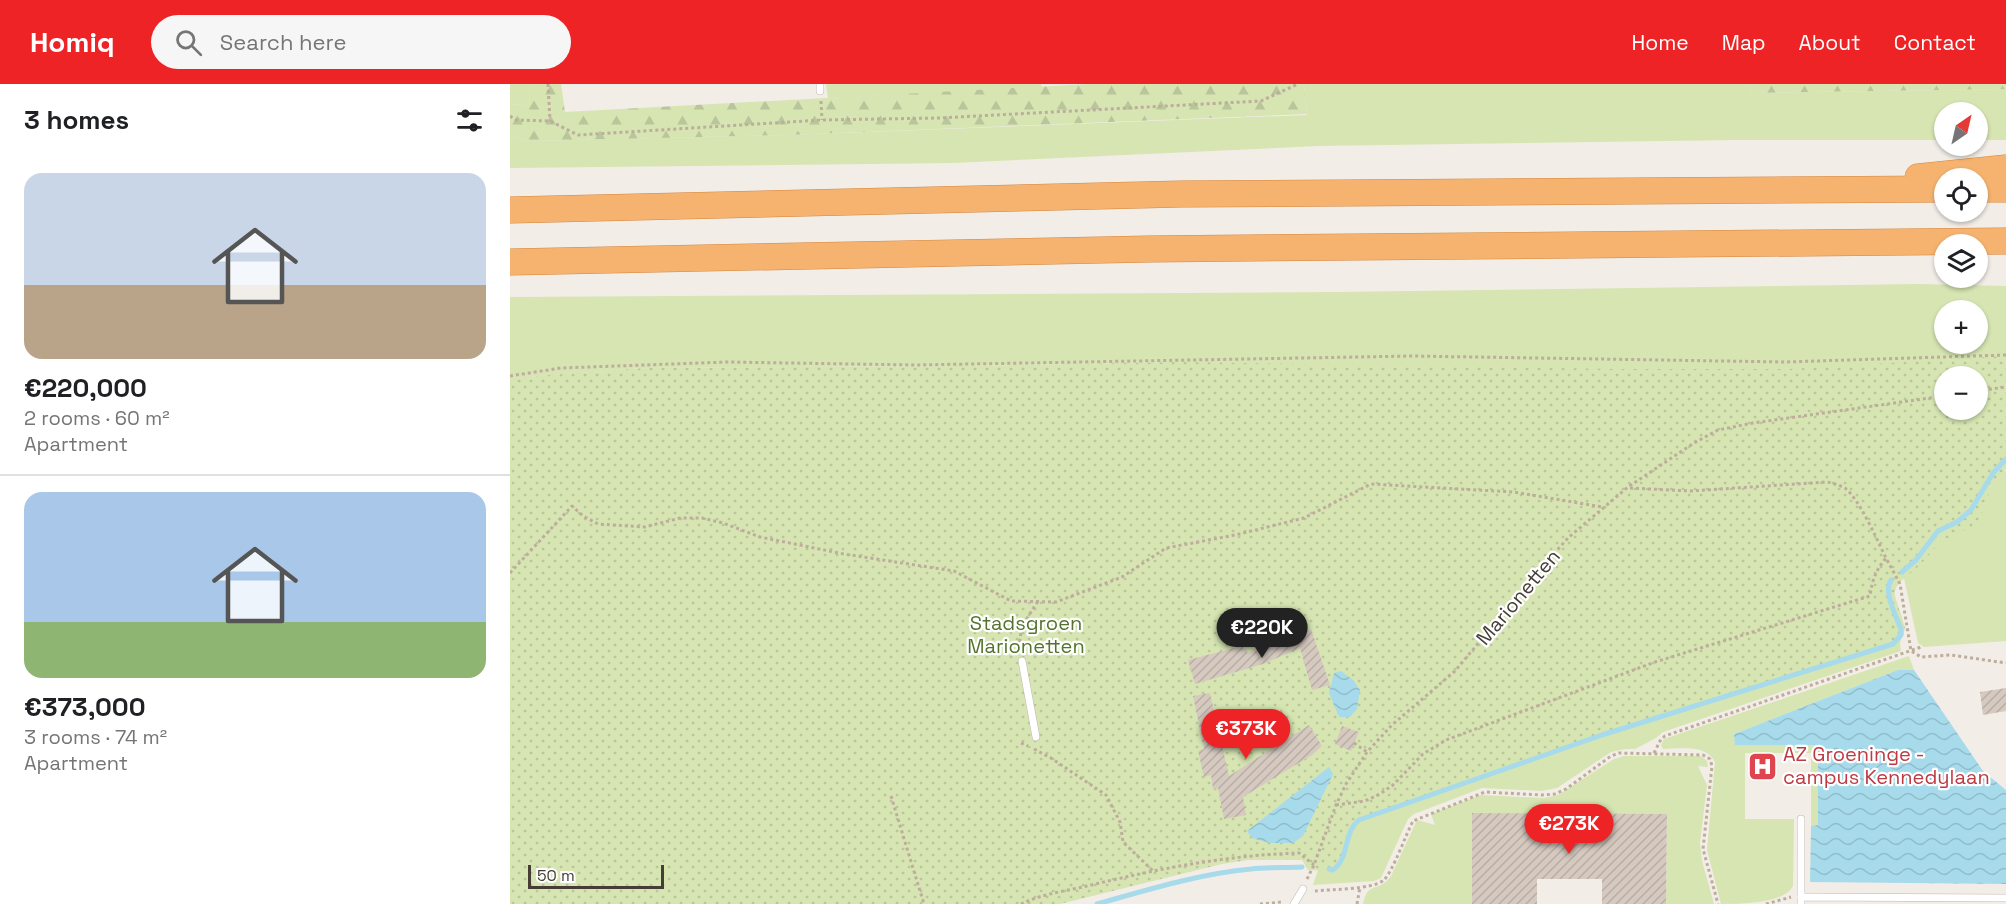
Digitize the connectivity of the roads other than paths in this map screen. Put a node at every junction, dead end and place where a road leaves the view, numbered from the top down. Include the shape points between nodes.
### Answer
1 (2006, 168) edge
2 (1810, 189) junction
3 (1934, 189) edge
4 (1988, 189) edge
5 (2006, 189) edge
6 (510, 210) edge
7 (2006, 241) edge
8 (510, 262) edge
9 (1022, 660) road end
10 (1036, 736) dead end
11 (1802, 819) dead end
12 (1303, 889) road end
13 (2006, 898) edge
14 (1801, 901) edge
15 (1294, 904) edge

1 - 2 highway
2 - 3 highway
2 - 6 highway via 1168,194
4 - 5 highway
7 - 8 highway via 1149,249
9 - 10 lane
11 - 14 lane
12 - 15 lane
13 - 14 lane

